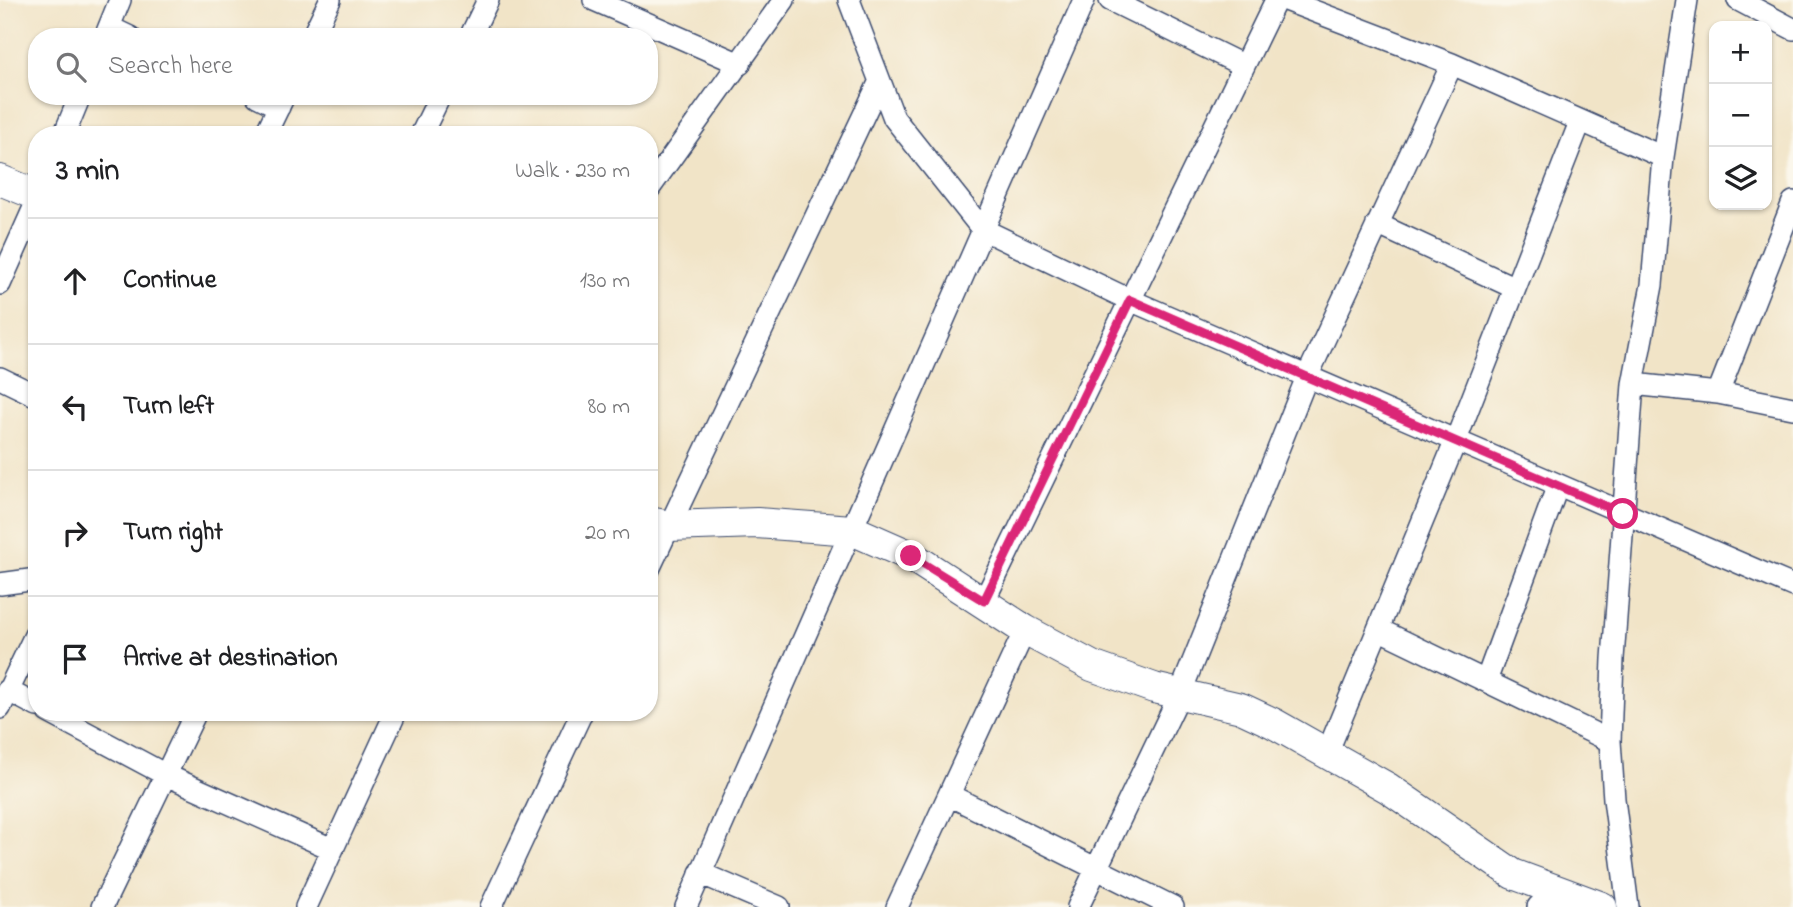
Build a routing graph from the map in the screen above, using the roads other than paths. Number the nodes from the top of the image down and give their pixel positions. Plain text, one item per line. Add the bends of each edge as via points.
1 (121, 0) edge
2 (330, 0) edge
3 (488, 0) edge
4 (594, 0) edge
5 (784, 0) edge
6 (849, 0) edge
7 (1084, 0) edge
8 (1110, 0) edge
9 (1276, 0) edge
10 (1285, 0) edge
11 (1687, 0) edge
12 (1738, 0) edge
13 (109, 28) edge
14 (316, 28) edge
15 (474, 28) edge
16 (658, 28) edge
17 (658, 28) edge
18 (1793, 29) edge
19 (740, 64) junction
20 (1452, 64) junction
21 (1244, 66) junction
22 (878, 83) junction
23 (76, 105) edge
24 (279, 105) edge
25 (436, 105) edge
26 (1580, 122) junction
27 (68, 126) edge
28 (269, 126) edge
29 (425, 126) edge
30 (1663, 157) junction
31 (658, 177) edge
32 (0, 180) edge
33 (28, 191) edge
34 (1793, 202) edge
35 (28, 221) edge
36 (1377, 224) junction
37 (982, 229) junction
38 (0, 284) edge
39 (1515, 288) junction
40 (1130, 300) junction
41 (1307, 377) junction
42 (0, 378) edge
43 (1633, 384) junction
44 (28, 392) edge
45 (1718, 393) junction
46 (1793, 408) edge
47 (1456, 440) junction
48 (1558, 485) junction
49 (1623, 514) junction
50 (659, 524) edge
51 (852, 530) junction
52 (28, 580) edge
53 (0, 584) edge
54 (1793, 586) edge
55 (984, 601) junction
56 (1378, 629) junction
57 (1025, 630) junction
58 (28, 650) edge
59 (1486, 681) junction
60 (1180, 694) junction
61 (4, 699) edge
62 (28, 704) edge
63 (65, 721) edge
64 (192, 721) edge
65 (392, 721) edge
66 (578, 721) edge
67 (1610, 741) junction
68 (1327, 753) junction
69 (166, 775) junction
70 (949, 795) junction
71 (332, 849) junction
72 (1095, 869) junction
73 (700, 873) junction
74 (1547, 899) edge
75 (102, 907) edge
76 (306, 907) edge
77 (491, 907) edge
78 (686, 907) edge
79 (779, 907) edge
80 (897, 907) edge
81 (1078, 907) edge
82 (1173, 907) edge
83 (1602, 907) edge
84 (1628, 907) edge

1 - 13 street
2 - 14 street
3 - 15 street
4 - 17 street
5 - 19 street
6 - 22 street
7 - 37 street
8 - 21 street
9 - 21 street
10 - 20 street
11 - 30 street
12 - 18 street
16 - 19 street
19 - 31 street
20 - 26 street
20 - 36 street
21 - 40 street
22 - 37 street via 894,118
22 - 50 street
23 - 27 street
24 - 28 street
25 - 29 street
26 - 30 street
26 - 39 street
30 - 43 street via 1652,285
32 - 33 street
34 - 45 street
35 - 38 street
36 - 39 street
36 - 41 street
37 - 40 street
37 - 51 street
39 - 47 street
40 - 41 street
40 - 55 street
41 - 47 street
41 - 60 street
42 - 44 street
43 - 45 street
43 - 49 street
45 - 46 street
47 - 48 street
47 - 56 street
48 - 49 street
48 - 59 street
49 - 54 street
49 - 67 street
50 - 51 street via 757,523
51 - 55 street via 911,556
51 - 73 street
52 - 53 street
55 - 57 street
56 - 59 street
56 - 68 street
57 - 60 street via 1092,666
57 - 70 street
58 - 61 street
59 - 67 street
60 - 68 street via 1241,708
60 - 72 street
61 - 62 street
63 - 69 street
64 - 69 street
65 - 71 street
66 - 77 street
67 - 84 street
68 - 74 street via 1388,788
69 - 71 street
69 - 75 street
70 - 72 street
70 - 80 street
71 - 76 street
72 - 81 street
72 - 82 street
73 - 78 street
73 - 79 street
74 - 83 street

